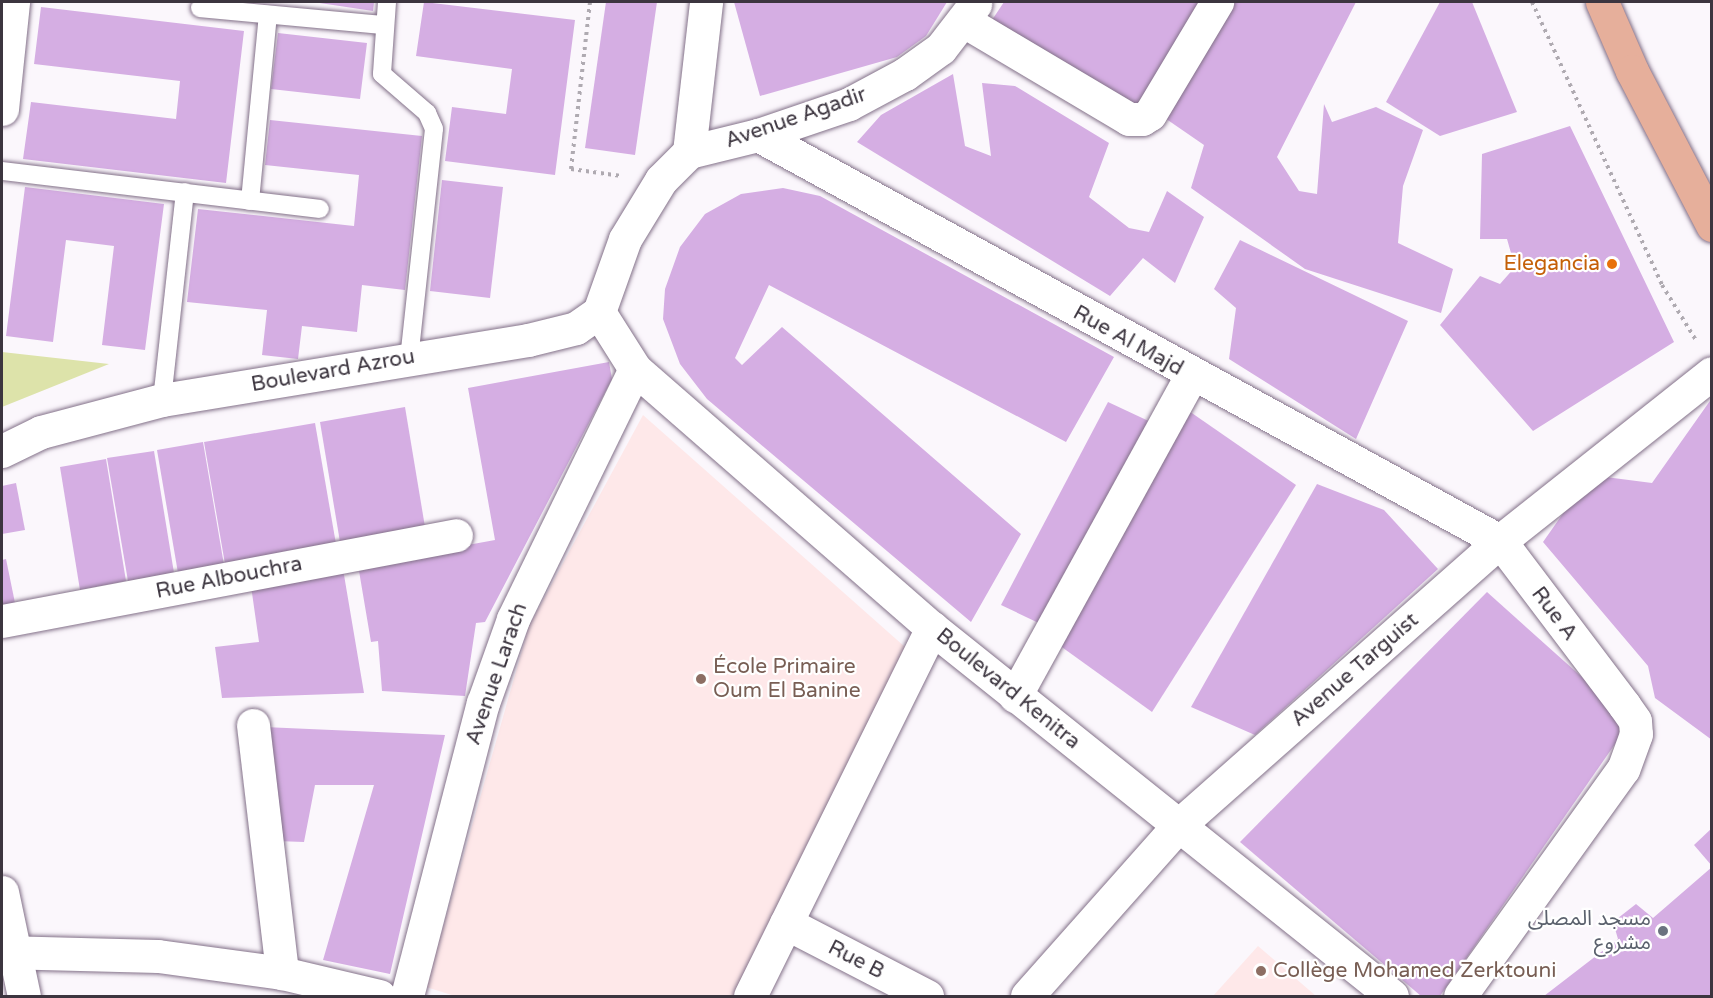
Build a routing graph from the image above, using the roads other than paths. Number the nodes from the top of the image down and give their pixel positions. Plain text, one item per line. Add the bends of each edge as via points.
1 (13, 2) edge
2 (387, 2) edge
3 (706, 2) edge
4 (1217, 2) edge
5 (1602, 2) edge
6 (200, 8) dead end
7 (260, 10) edge
8 (970, 11) edge
9 (384, 25) junction
10 (2, 109) edge
11 (758, 135) junction
12 (688, 152) junction
13 (2, 171) edge
14 (185, 192) junction
15 (250, 201) junction
16 (320, 209) dead end
17 (1712, 225) edge
18 (599, 312) junction
19 (409, 358) junction
20 (1705, 359) edge
21 (635, 369) junction
22 (1191, 376) junction
23 (162, 400) junction
24 (2, 451) edge
25 (456, 535) dead end
26 (1500, 541) junction
27 (2, 621) edge
28 (932, 628) junction
29 (1015, 696) junction
30 (253, 725) dead end
31 (1179, 825) junction
32 (2, 891) edge
33 (786, 923) junction
34 (9, 952) edge
35 (282, 974) junction
36 (24, 996) edge
37 (379, 996) edge
38 (406, 996) edge
39 (750, 996) edge
40 (927, 996) edge
41 (1027, 996) edge
42 (1392, 996) edge
43 (1460, 996) edge

1 - 10 street
2 - 9 lane
3 - 12 street
4 - 8 street via 1150,114 1142,119 1129,119
5 - 17 main road via 1632,71
6 - 7 lane
7 - 9 lane
7 - 15 lane
8 - 11 street, Avenue Agadir via 941,48 905,74 849,104
9 - 19 lane via 382,74 427,113 434,129
11 - 12 street, Avenue Agadir
11 - 22 street, Rue Al Majd
12 - 18 street via 660,180 625,239
13 - 14 lane
14 - 15 lane
14 - 23 lane
15 - 16 lane
18 - 19 street, Boulevard Azrou via 576,328 528,340
18 - 21 street
19 - 23 street, Boulevard Azrou
20 - 26 street, Avenue Targuist
21 - 28 street, Boulevard Kenitra
21 - 38 street, Avenue Larach via 513,619 483,703
22 - 26 street, Rue Al Majd
22 - 29 street
23 - 24 street, Boulevard Azrou via 41,432
25 - 27 street, Rue Albouchra
26 - 31 street, Avenue Targuist
26 - 43 street, Rue A via 1635,721 1636,734 1623,768
28 - 29 street, Boulevard Kenitra
28 - 33 street
29 - 31 street, Boulevard Kenitra
30 - 35 street
31 - 41 street, Avenue Targuist
31 - 42 street, Boulevard Kenitra
32 - 34 street
33 - 39 street
33 - 40 street, Rue B
34 - 35 street via 158,956
34 - 36 street
35 - 37 street

